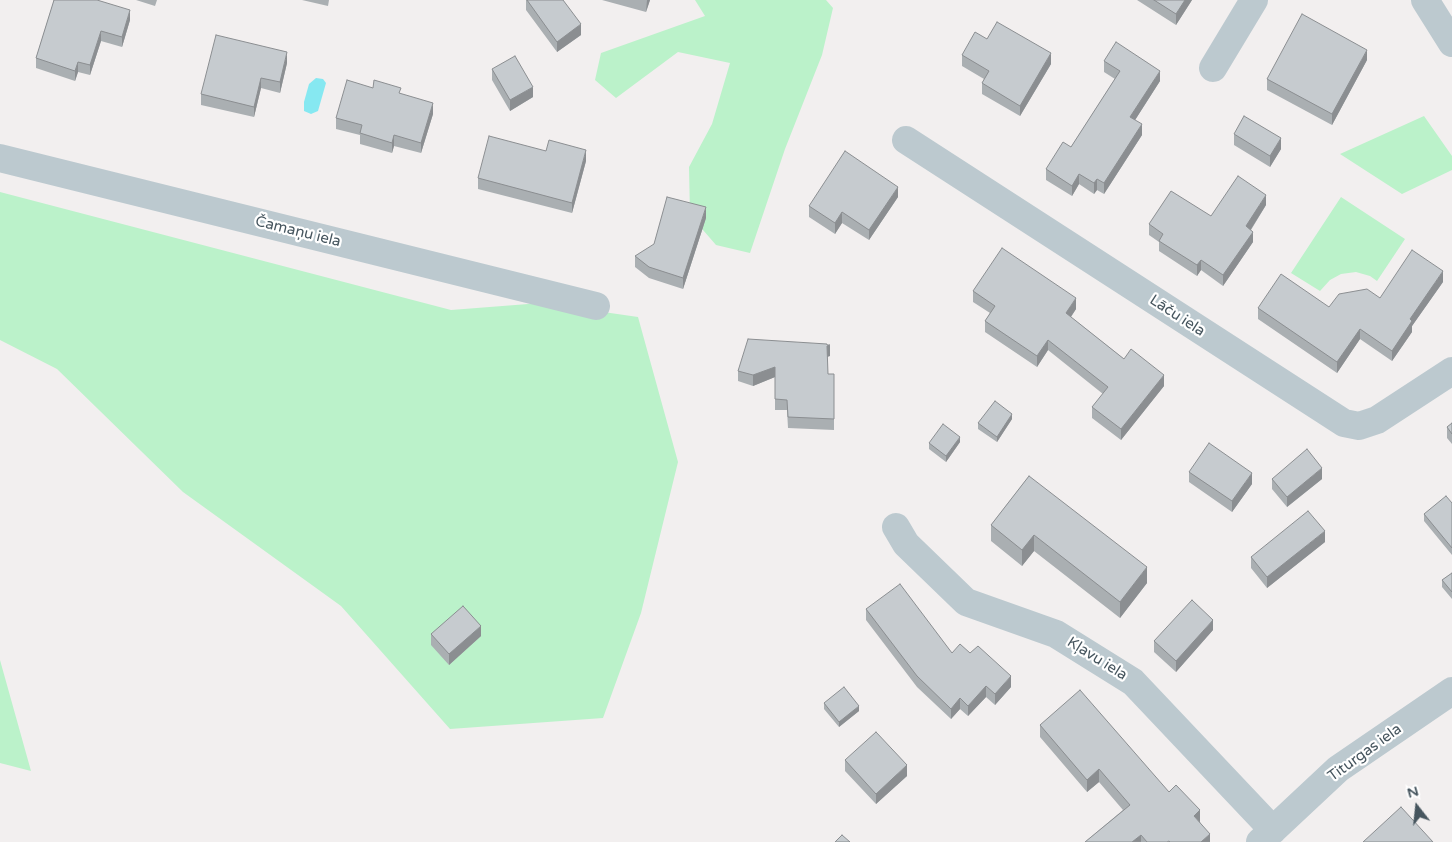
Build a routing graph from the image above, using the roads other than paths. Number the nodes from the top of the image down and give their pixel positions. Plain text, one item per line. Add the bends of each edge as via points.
1 (1254, 0) edge
2 (1425, 0) edge
3 (1452, 43) edge
4 (1213, 68) dead end
5 (906, 140) dead end
6 (0, 158) edge
7 (596, 306) dead end
8 (1452, 371) edge
9 (896, 527) dead end
10 (1452, 691) edge
11 (1267, 836) edge

1 - 4 street
2 - 3 street
5 - 8 street, Lāču iela via 1344,423 1359,426 1377,420
6 - 7 street, Čamaņu iela
9 - 11 street, Kļavu iela via 906,544 966,602 1056,634 1133,682
10 - 11 street, Titurgas iela via 1338,769

